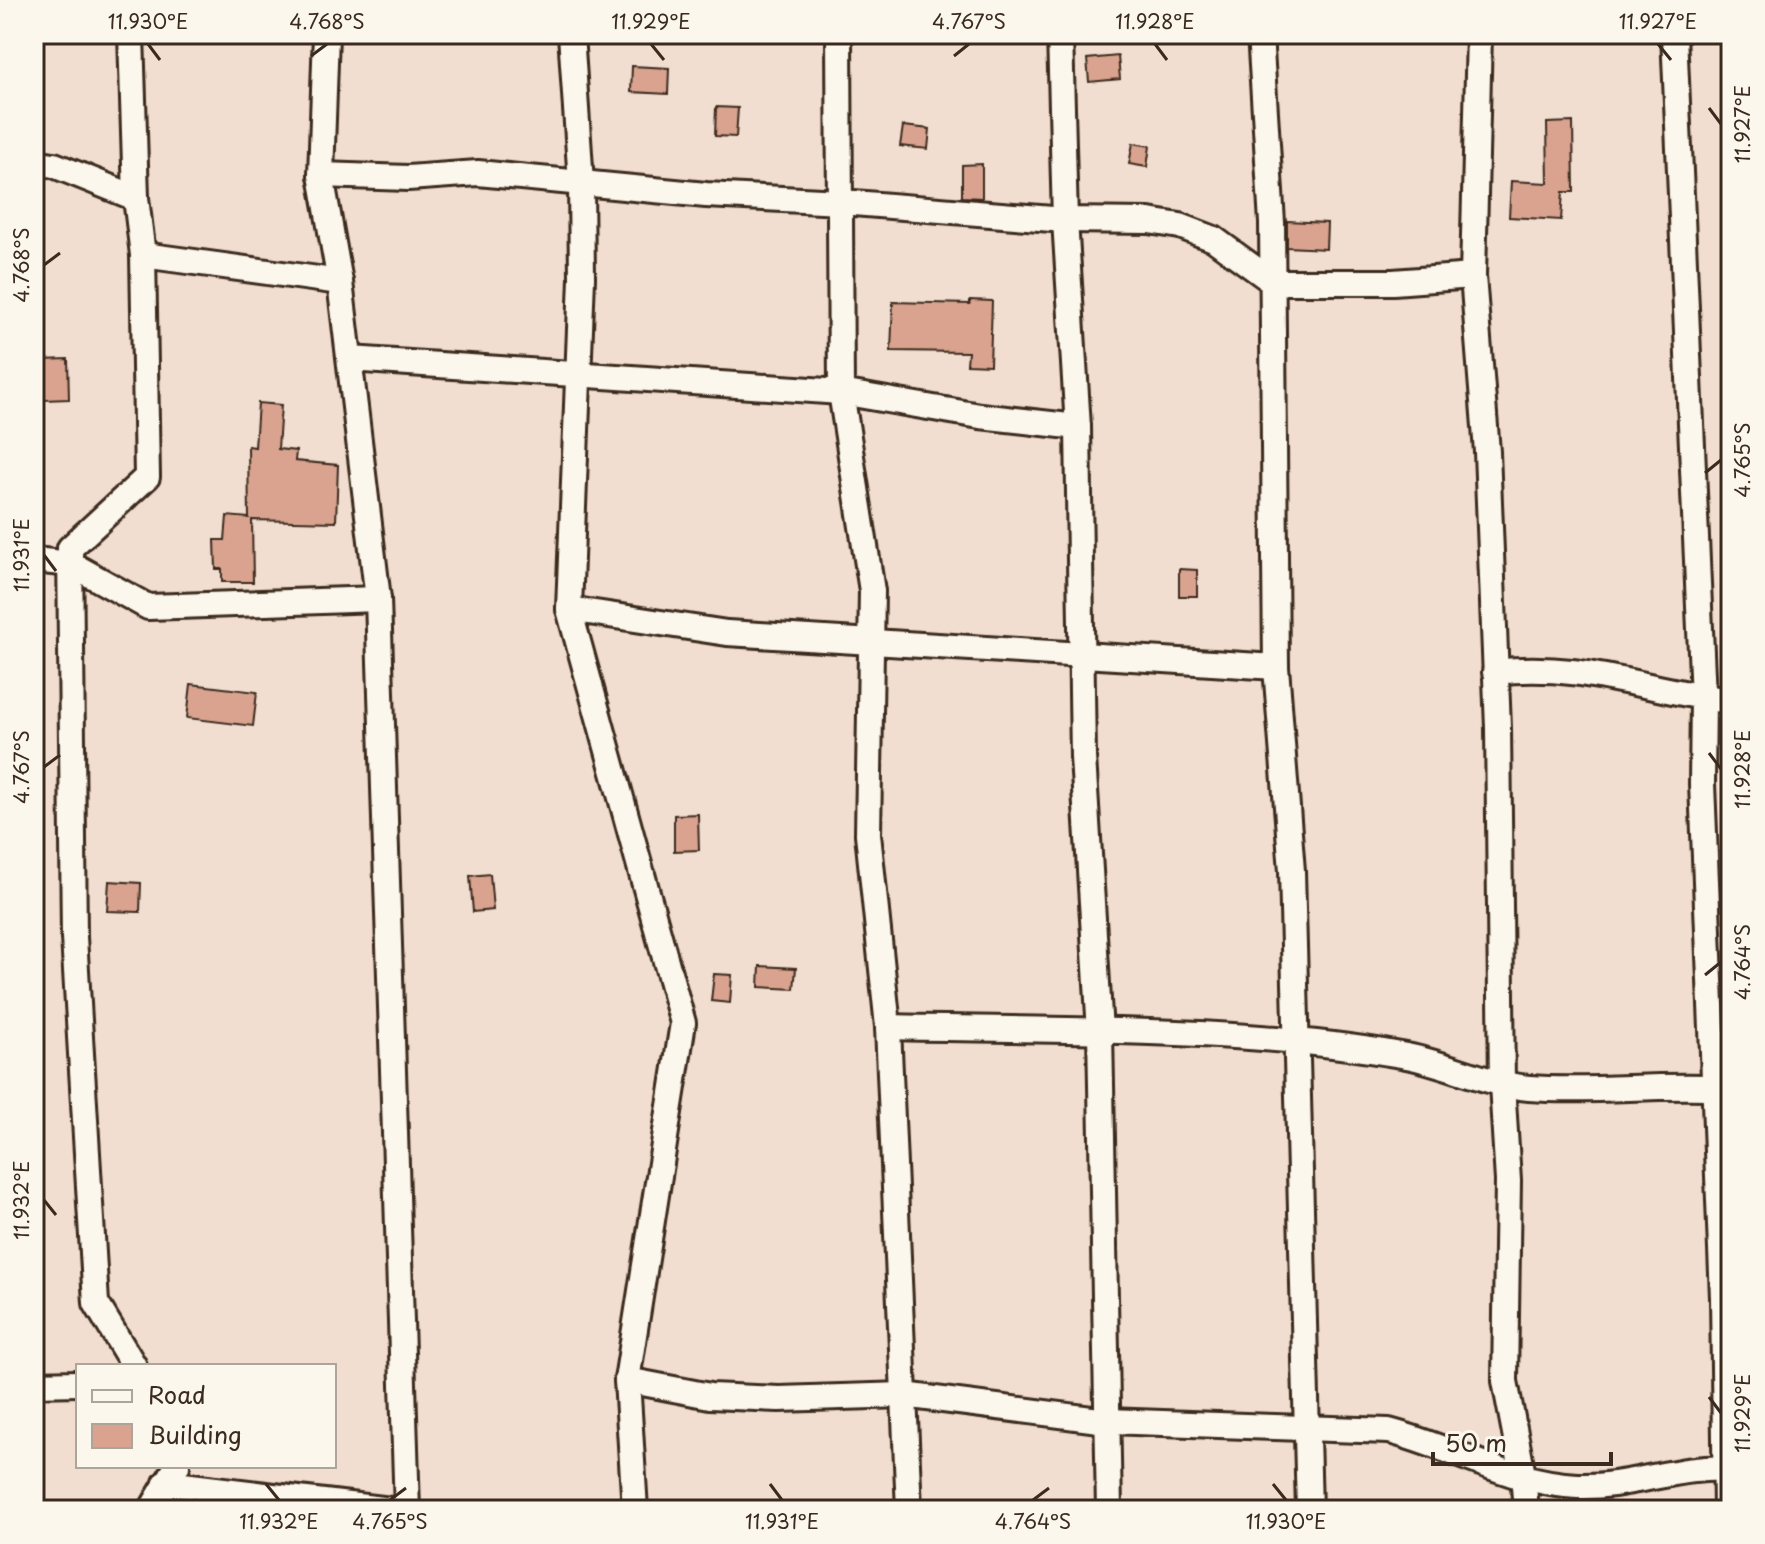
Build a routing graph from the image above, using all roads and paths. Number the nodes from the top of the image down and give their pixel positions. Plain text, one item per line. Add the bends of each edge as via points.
1 (131, 34) edge
2 (326, 34) edge
3 (571, 34) edge
4 (839, 34) edge
5 (1060, 34) edge
6 (1260, 34) edge
7 (1479, 34) edge
8 (1674, 34) edge
9 (34, 162) edge
10 (321, 175) junction
11 (581, 183) junction
12 (136, 198) junction
13 (841, 202) junction
14 (1065, 220) junction
15 (143, 255) junction
16 (1473, 276) junction
17 (340, 282) junction
18 (1273, 282) junction
19 (350, 359) junction
20 (580, 375) junction
21 (841, 392) junction
22 (1078, 427) junction
23 (34, 560) edge
24 (71, 564) junction
25 (378, 599) junction
26 (569, 609) junction
27 (871, 640) junction
28 (1082, 654) junction
29 (1276, 667) junction
30 (1495, 672) junction
31 (1703, 698) junction
32 (1731, 701) edge
33 (888, 1027) junction
34 (1100, 1032) junction
35 (1296, 1044) junction
36 (1502, 1084) junction
37 (1723, 1088) edge
38 (133, 1364) edge
39 (627, 1380) junction
40 (76, 1383) edge
41 (34, 1384) edge
42 (904, 1395) junction
43 (1107, 1421) junction
44 (1307, 1430) junction
45 (1727, 1469) edge
46 (172, 1475) edge
47 (1523, 1475) junction
48 (151, 1510) edge
49 (391, 1510) edge
50 (407, 1510) edge
51 (635, 1510) edge
52 (909, 1510) edge
53 (1109, 1510) edge
54 (1309, 1510) edge
55 (1526, 1510) edge
56 (1726, 1510) edge

1 - 12 street
2 - 10 street
3 - 11 street
4 - 13 street
5 - 14 street
6 - 18 street
7 - 16 street
8 - 31 street
9 - 12 street
10 - 11 street via 408,178 478,173
10 - 17 street
11 - 13 street
11 - 20 street
12 - 15 street
13 - 14 street
13 - 21 street
14 - 18 street via 1180,226 1214,239
14 - 22 street
15 - 17 street
15 - 24 street via 147,477 70,548
16 - 18 street
16 - 30 street via 1487,452
17 - 19 street
18 - 29 street
19 - 20 street
19 - 25 street
20 - 21 street
20 - 26 street
21 - 22 street
21 - 27 street via 872,591
22 - 28 street
23 - 24 street
24 - 25 street via 148,607
24 - 38 street via 74,937 96,1303
25 - 50 street
26 - 27 street via 727,633
26 - 39 street via 683,1023
27 - 28 street
27 - 33 street via 868,834
28 - 29 street
28 - 34 street
29 - 35 street via 1292,871
30 - 31 street via 1567,669
30 - 36 street
31 - 32 street
31 - 37 street via 1702,784
33 - 34 street
33 - 42 street
34 - 35 street
34 - 43 street
35 - 36 street via 1401,1055
35 - 44 street
36 - 37 street
36 - 47 street via 1508,1181 1505,1381
37 - 45 street
39 - 42 street via 710,1396
39 - 51 street
40 - 41 street
42 - 43 street
42 - 52 street
43 - 44 street
43 - 53 street
44 - 47 street via 1389,1431
44 - 54 street
45 - 47 street via 1581,1486
45 - 56 street
46 - 48 street
46 - 49 street
47 - 55 street

